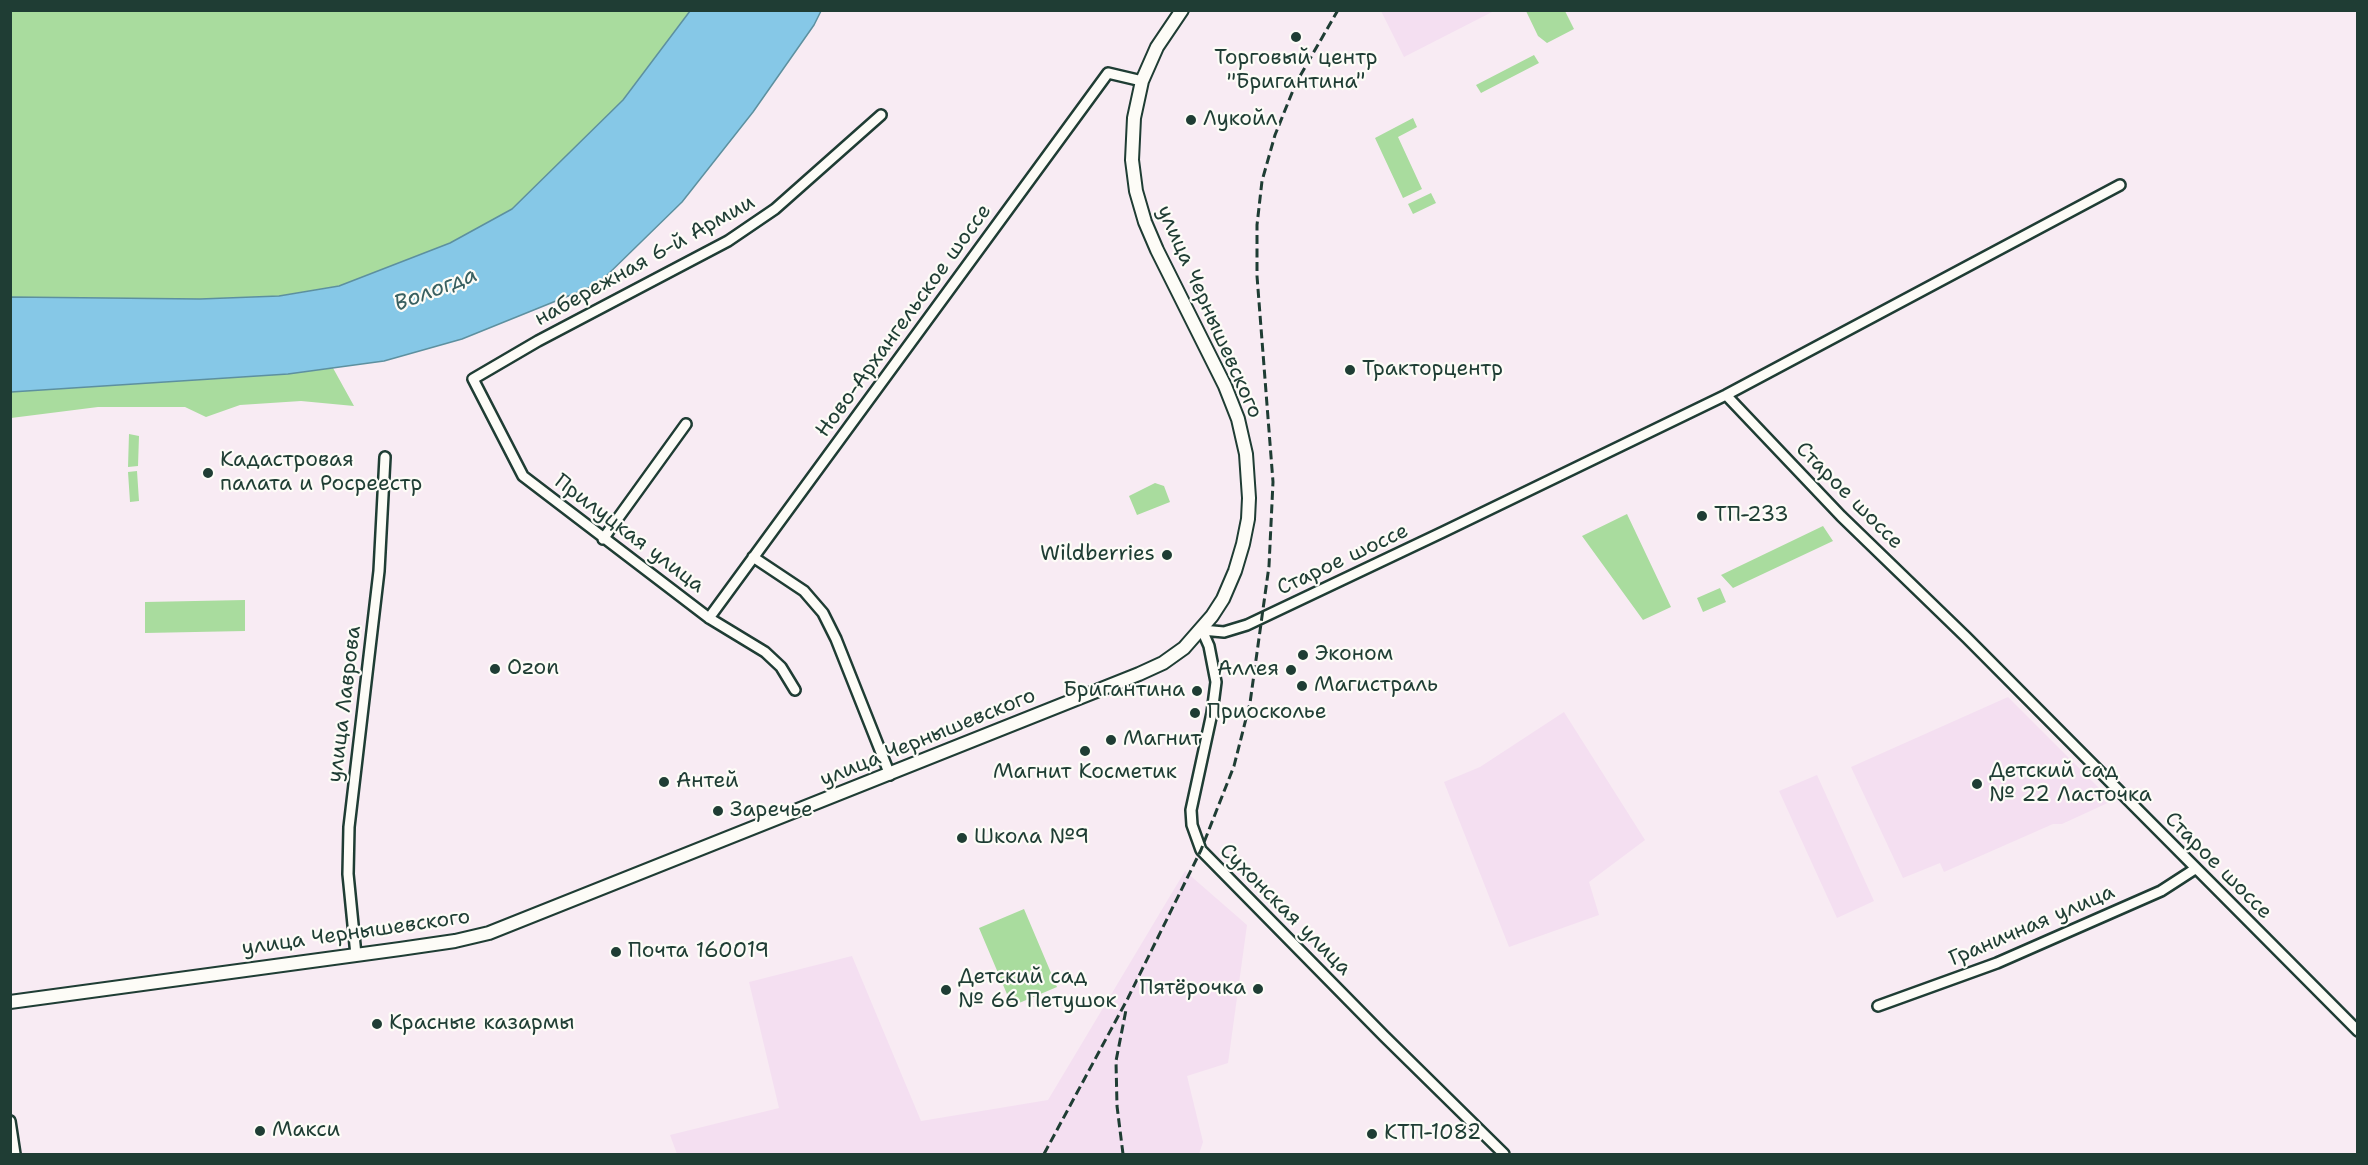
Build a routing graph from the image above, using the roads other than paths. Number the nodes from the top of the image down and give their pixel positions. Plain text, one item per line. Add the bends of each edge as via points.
1 (1182, 10) edge
2 (1142, 81) junction
3 (881, 115) dead end
4 (2120, 185) dead end
5 (473, 379) joint
6 (1726, 394) junction
7 (686, 424) dead end
8 (385, 457) dead end
9 (603, 539) junction
10 (753, 557) junction
11 (709, 618) junction
12 (1202, 630) junction
13 (795, 690) dead end
14 (890, 775) junction
15 (2195, 869) junction
16 (356, 955) junction
17 (10, 1002) edge
18 (1878, 1006) dead end
19 (2358, 1031) edge
20 (10, 1121) edge
21 (15, 1155) edge
22 (1504, 1155) edge

1 - 2 main road, улица Чернышевского via 1157,47
2 - 10 street, Ново-Архангельское шоссе via 1108,73
2 - 12 main road, улица Чернышевского via 1134,118 1132,160 1136,191 1157,250 1225,386 1238,419 1247,463 1248,519 1243,544 1223,599
3 - 5 street, набережная 6-й Армии via 775,209 728,241
4 - 6 street
5 - 9 street, Прилуцкая улица via 523,476
6 - 12 street, Старое шоссе via 1247,625 1224,632
6 - 15 street, Старое шоссе via 1841,516
7 - 9 street
8 - 16 street, улица Лаврова via 379,571 349,827 348,874
9 - 11 street, Прилуцкая улица
10 - 11 street, Ново-Архангельское шоссе
10 - 14 street via 804,591 823,614
11 - 13 street, Прилуцкая улица via 765,652
12 - 14 main road, улица Чернышевского via 1184,648 1153,668
12 - 22 street, Сухонская улица via 1216,682 1191,810 1201,850
14 - 16 main road, улица Чернышевского via 489,933
15 - 18 street, Граничная улица via 2161,891 1997,963
15 - 19 street, Старое шоссе
16 - 17 main road, улица Чернышевского
20 - 21 street

